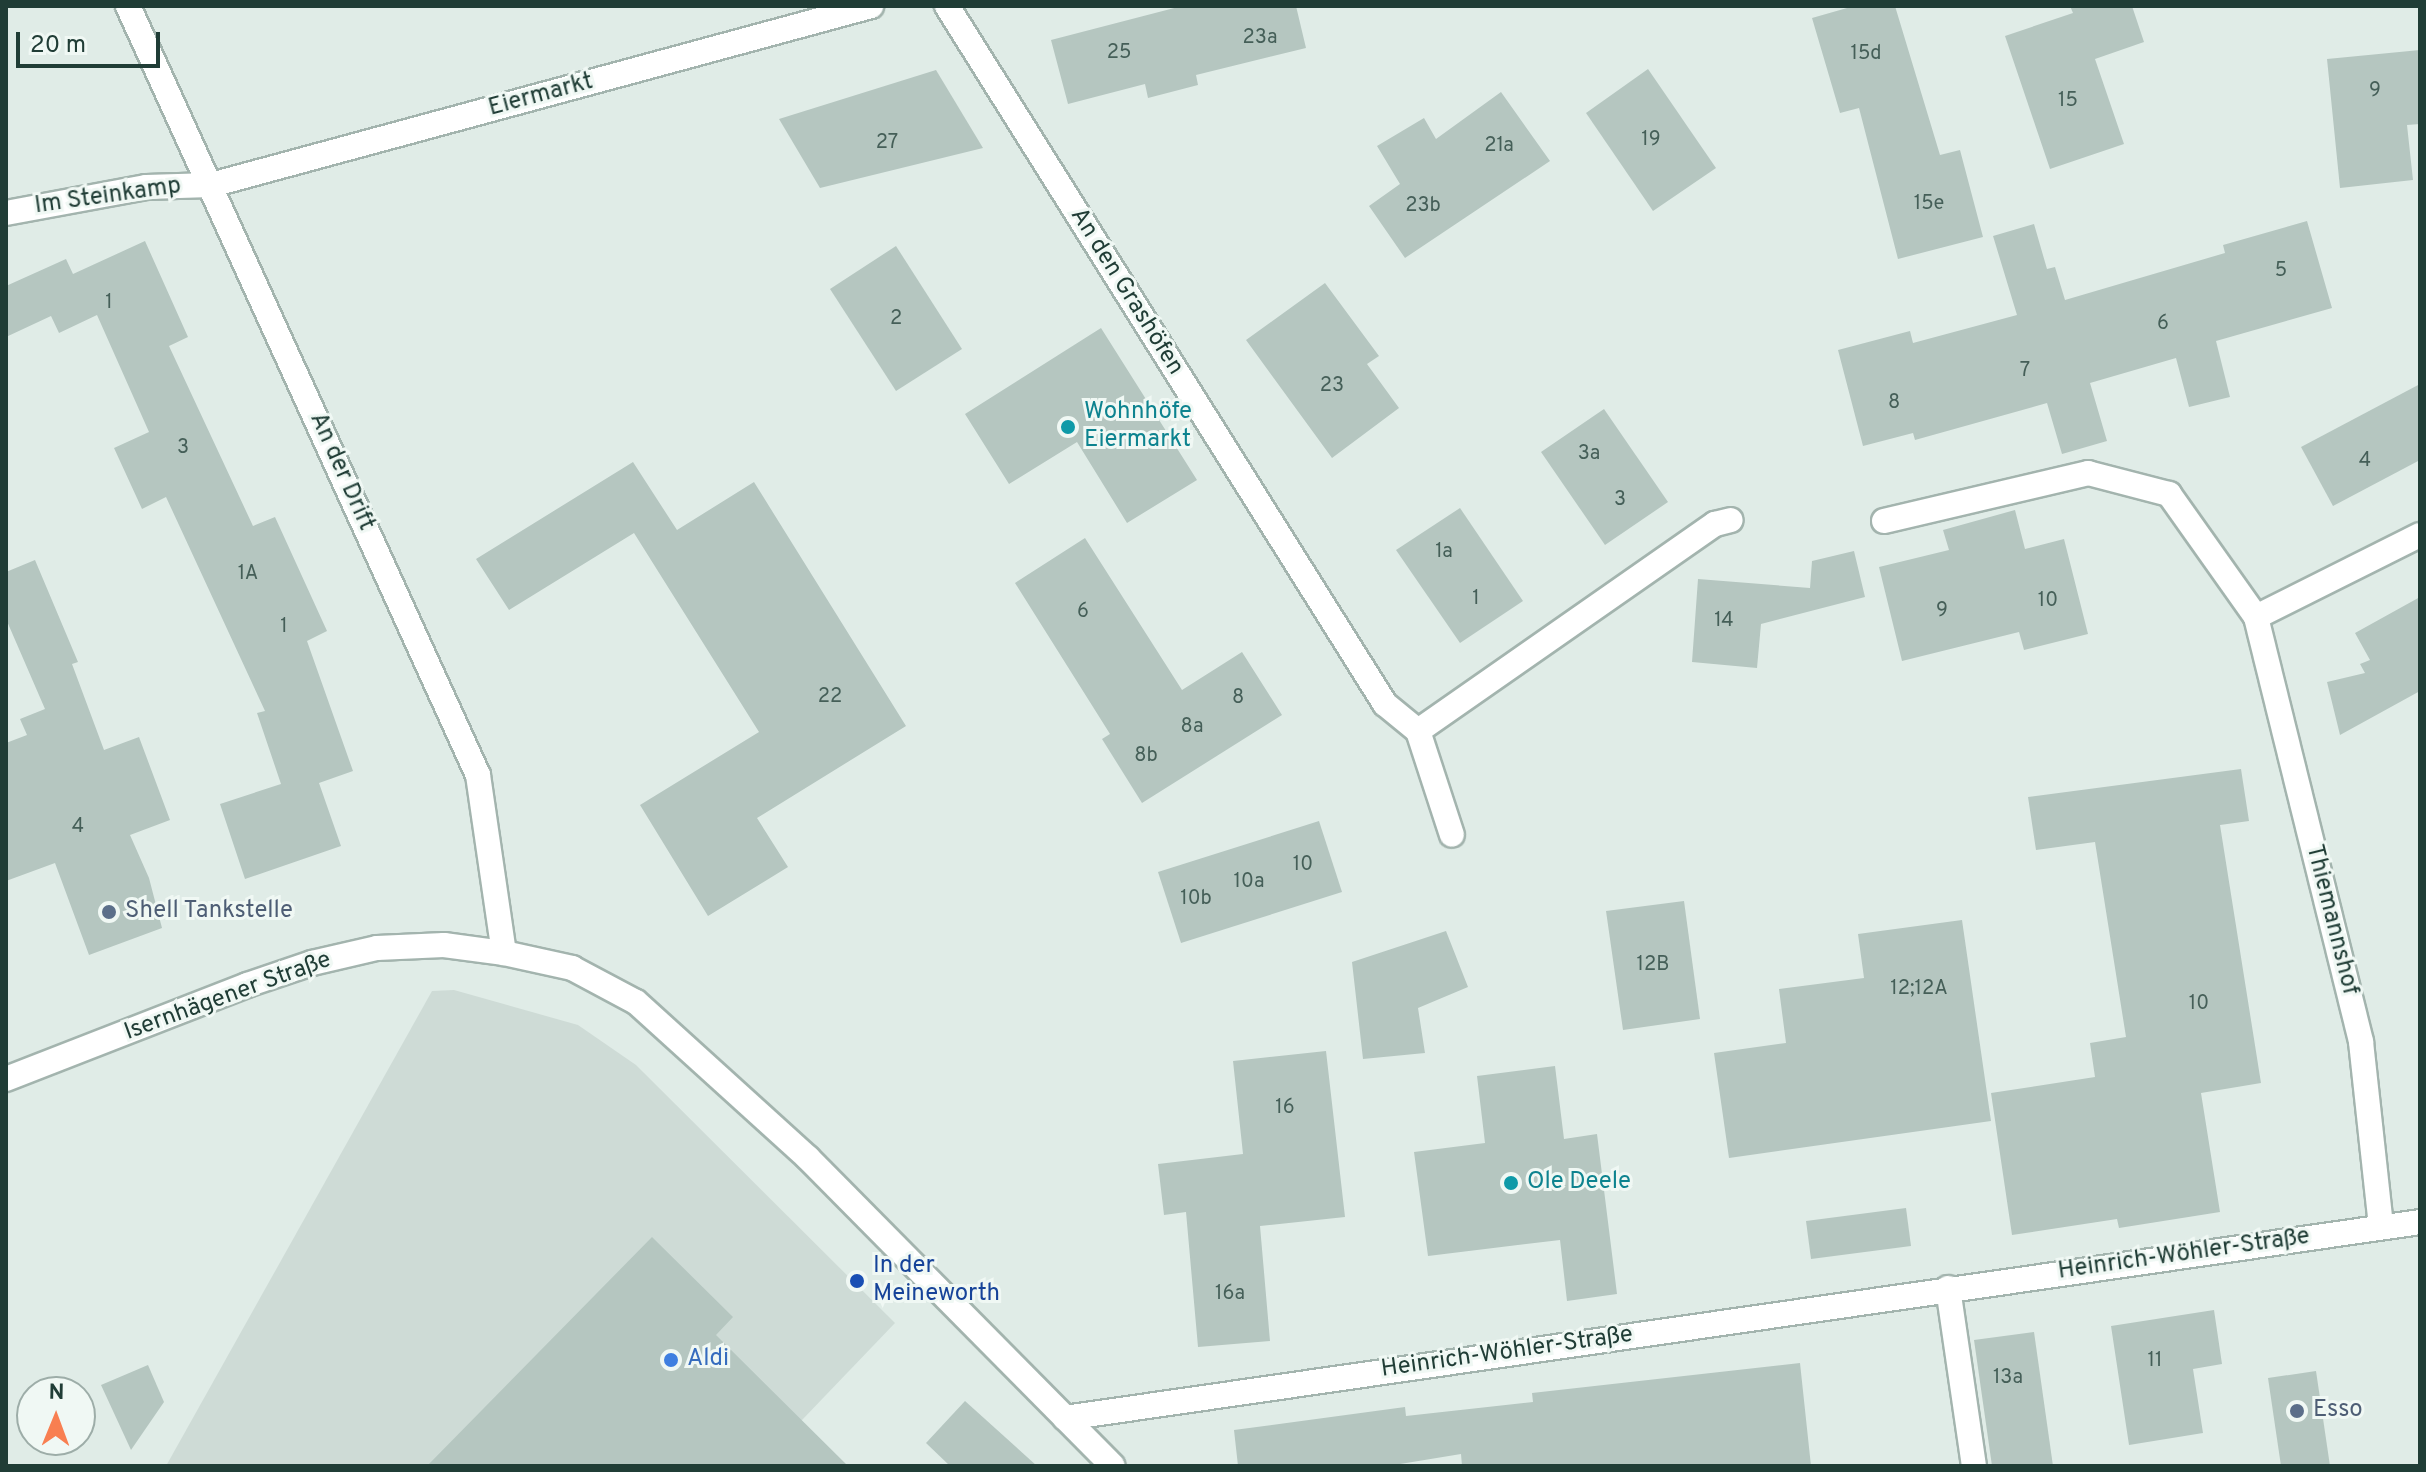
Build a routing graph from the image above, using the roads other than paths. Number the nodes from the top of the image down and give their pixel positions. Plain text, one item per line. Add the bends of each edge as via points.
1 (128, 6) edge
2 (871, 6) edge
3 (947, 6) edge
4 (818, 13) edge
5 (211, 185) junction
6 (6, 213) edge
7 (1731, 520) dead end
8 (1884, 521) dead end
9 (2420, 535) edge
10 (2256, 617) junction
11 (1418, 731) junction
12 (1452, 835) dead end
13 (504, 953) junction
14 (6, 1079) edge
15 (2420, 1222) edge
16 (2381, 1227) junction
17 (1948, 1288) junction
18 (1065, 1418) junction
19 (1113, 1466) edge
20 (1974, 1466) edge

1 - 5 street, An der Drift
2 - 4 street, Eiermarkt
3 - 11 street, An den Grashöfen via 1385,704
4 - 5 street, Eiermarkt
5 - 6 street, Im Steinkamp via 146,187
5 - 13 street, An der Drift via 478,775
7 - 11 street via 1715,524
8 - 10 street, Thiemannshof via 2088,473 2169,494
9 - 10 street
10 - 16 street, Thiemannshof via 2361,1042
11 - 12 street
13 - 14 street, Isernhägener Straße via 444,945 377,948 312,963
13 - 18 street via 572,968 636,1002 808,1158
15 - 16 street, Heinrich-Wöhler-Straße
16 - 17 street, Heinrich-Wöhler-Straße
17 - 18 street, Heinrich-Wöhler-Straße
17 - 20 street
18 - 19 street

